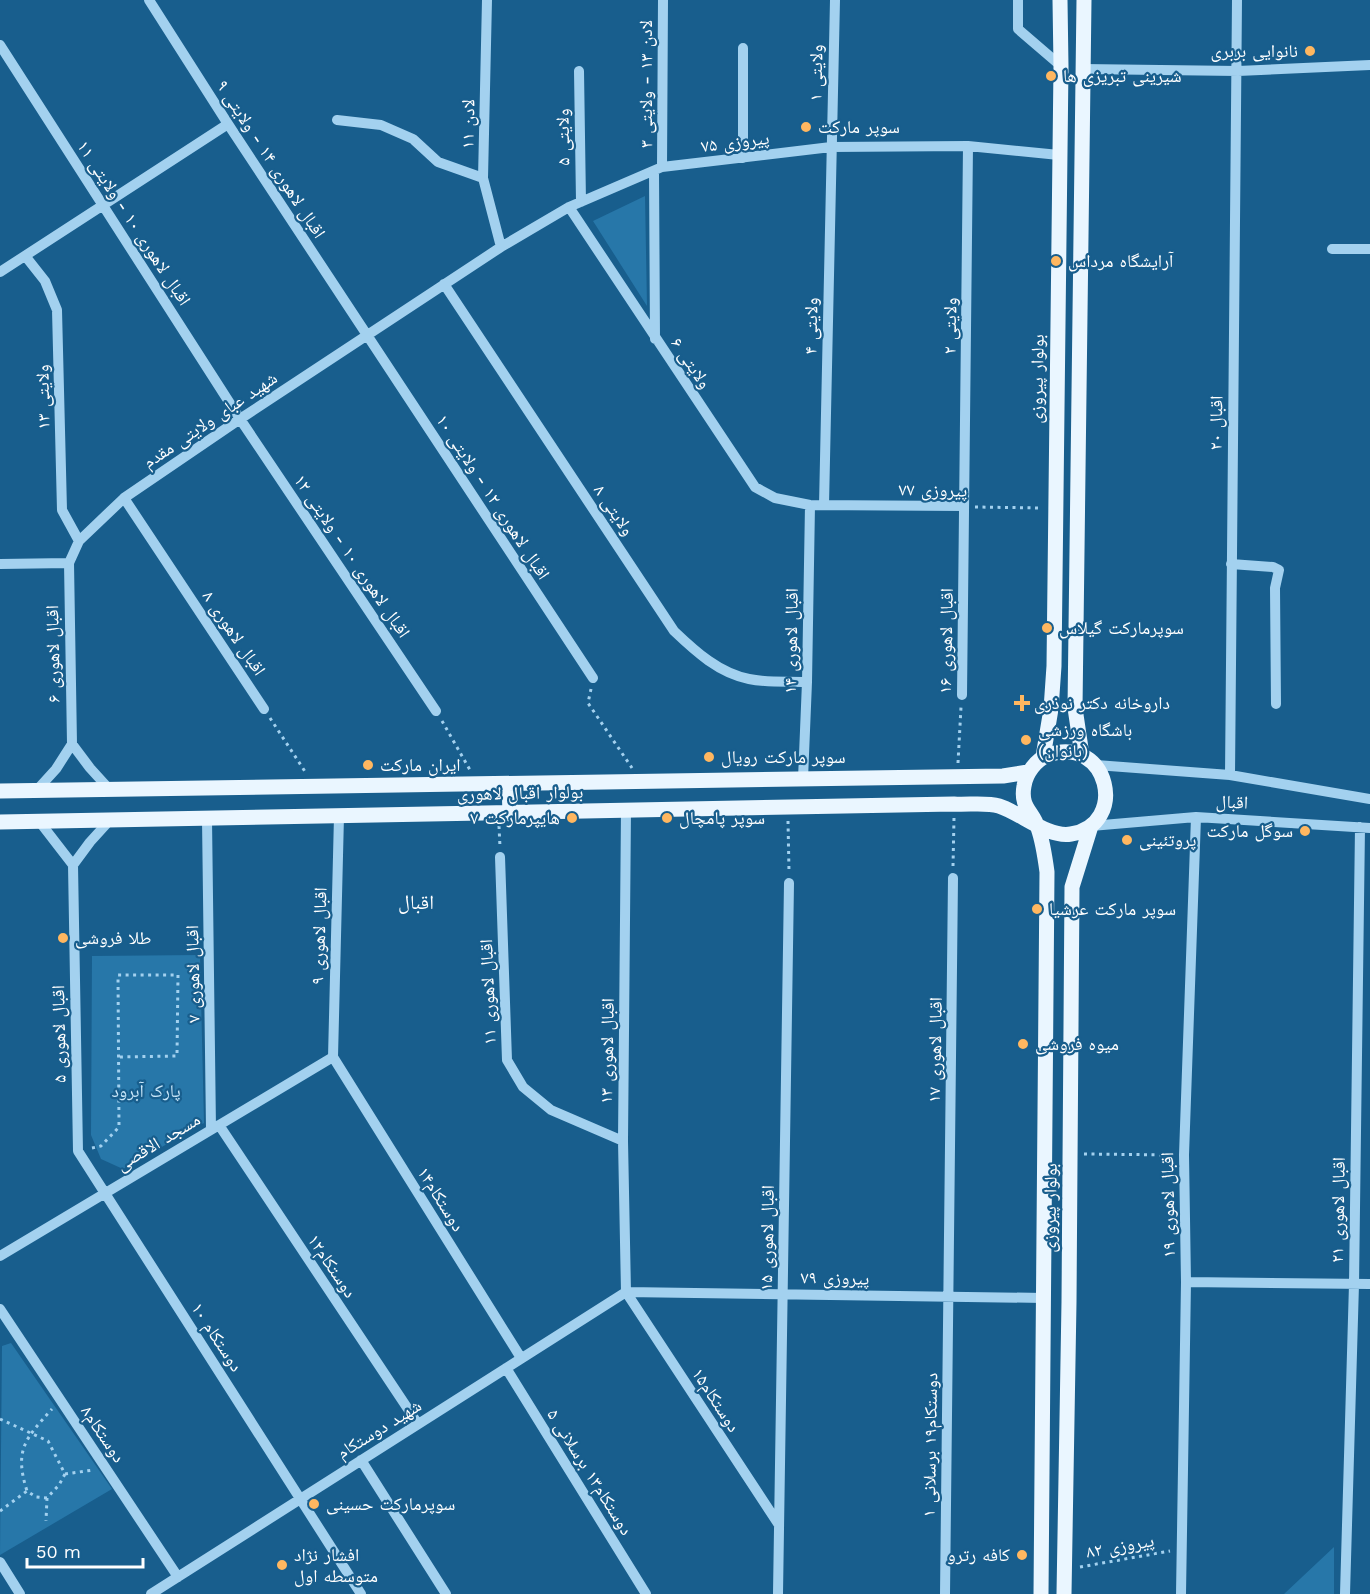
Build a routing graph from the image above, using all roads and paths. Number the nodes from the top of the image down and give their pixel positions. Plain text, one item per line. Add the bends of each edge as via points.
1 (149, 0) edge
2 (487, 0) edge
3 (663, 0) edge
4 (835, 0) edge
5 (1018, 0) edge
6 (1060, 0) edge
7 (1084, 0) edge
8 (1237, 0) edge
9 (0, 45) edge
10 (743, 48) dead end
11 (1370, 65) edge
12 (1061, 66) junction
13 (1083, 69) junction
14 (579, 71) dead end
15 (1238, 71) junction
16 (337, 120) dead end
17 (228, 124) junction
18 (968, 146) junction
19 (831, 147) junction
20 (1059, 155) junction
21 (743, 158) junction
22 (658, 169) junction
23 (483, 178) junction
24 (581, 202) junction
25 (103, 206) junction
26 (569, 207) junction
27 (501, 247) junction
28 (1332, 249) dead end
29 (1370, 249) edge
30 (26, 257) junction
31 (0, 272) edge
32 (444, 284) junction
33 (366, 334) junction
34 (656, 339) junction
35 (240, 418) junction
36 (124, 498) junction
37 (810, 505) junction
38 (824, 505) junction
39 (964, 506) junction
40 (1055, 509) junction
41 (79, 541) junction
42 (69, 563) junction
43 (0, 564) edge
44 (1231, 564) junction
45 (593, 678) joint
46 (807, 682) junction
47 (962, 695) joint
48 (1276, 704) dead end
49 (264, 709) joint
50 (436, 711) joint
51 (72, 744) junction
52 (1082, 755) junction
53 (1043, 757) junction
54 (1096, 765) junction
55 (1028, 772) junction
56 (1230, 775) junction
57 (957, 777) junction
58 (802, 778) junction
59 (641, 782) junction
60 (509, 784) junction
61 (478, 785) junction
62 (315, 787) junction
63 (110, 790) junction
64 (0, 791) edge
65 (36, 791) junction
66 (1370, 799) edge
67 (954, 804) junction
68 (788, 807) junction
69 (626, 810) junction
70 (505, 814) junction
71 (339, 816) junction
72 (1196, 817) junction
73 (207, 819) junction
74 (110, 820) junction
75 (39, 821) junction
76 (0, 822) edge
77 (1037, 824) junction
78 (1091, 825) junction
79 (1365, 827) edge
80 (500, 857) joint
81 (73, 865) junction
82 (953, 878) joint
83 (789, 883) joint
84 (119, 1057) junction
85 (333, 1057) junction
86 (215, 1127) junction
87 (623, 1141) junction
88 (78, 1150) junction
89 (1070, 1154) junction
90 (1184, 1155) junction
91 (105, 1193) junction
92 (0, 1256) edge
93 (1186, 1282) junction
94 (1354, 1284) junction
95 (1370, 1284) edge
96 (626, 1292) junction
97 (783, 1294) junction
98 (949, 1296) junction
99 (1044, 1298) junction
100 (0, 1309) edge
101 (522, 1358) junction
102 (506, 1368) junction
103 (60, 1400) junction
104 (0, 1419) edge
105 (418, 1424) junction
106 (31, 1433) junction
107 (361, 1460) junction
108 (105, 1468) junction
109 (65, 1474) junction
110 (27, 1491) junction
111 (47, 1498) junction
112 (301, 1498) junction
113 (0, 1511) edge
114 (46, 1521) dead end
115 (779, 1526) junction
116 (1181, 1549) junction
117 (0, 1562) edge
118 (1064, 1570) junction
119 (178, 1577) junction
120 (20, 1594) edge
121 (151, 1594) edge
122 (361, 1594) edge
123 (446, 1594) edge
124 (646, 1594) edge
125 (778, 1594) edge
126 (945, 1594) edge
127 (1041, 1594) edge
128 (1064, 1594) edge
129 (1181, 1594) edge
130 (1345, 1594) edge

1 - 17 street, اقبال لاهوری ۱۴ - ولایتی ۹
2 - 23 street, لادن ۱۱
3 - 22 street, لادن ۱۳ - ولایتی ۳
4 - 19 street, ولایتی ۱
5 - 12 street via 1018,29
6 - 12 main road, بولوار پیروزی
7 - 13 main road
8 - 15 street, اقبال ۲۰
9 - 25 street, اقبال لاهوری ۱۰ - ولایتی ۱۱
10 - 21 street
11 - 15 street
12 - 20 main road, بولوار پیروزی
13 - 15 street
13 - 52 main road via 1075,708
14 - 24 street, ولایتی ۵
15 - 44 street, اقبال ۲۰
16 - 23 street via 381,125 413,139 438,162
17 - 25 street
17 - 33 street, اقبال لاهوری ۱۴ - ولایتی ۹
18 - 19 street, پیروزی ۷۵
18 - 20 street, پیروزی ۷۵
18 - 39 street, ولایتی ۲
19 - 21 street, پیروزی ۷۵
19 - 38 street, ولایتی ۴
20 - 40 main road, بولوار پیروزی
21 - 22 street, پیروزی ۷۵
22 - 24 street, پیروزی ۷۵
22 - 34 street, لادن ۱۳ - ولایتی ۳
23 - 27 street, لادن ۱۱
24 - 26 street, پیروزی ۷۵
25 - 30 street
25 - 35 street, اقبال لاهوری ۱۰ - ولایتی ۱۱
26 - 27 street, پیروزی ۷۵
26 - 34 street, ولایتی ۶
27 - 32 street, پیروزی ۷۵
28 - 29 street
30 - 31 street
30 - 41 street, ولایتی ۱۳ via 45,281 57,310 62,510
32 - 33 street, شهید عبای ولایتی مقدم
32 - 46 street, ولایتی ۸ via 674,631 723,670 750,679
33 - 35 street, شهید عبای ولایتی مقدم
33 - 45 street, اقبال لاهوری ۱۲ - ولایتی ۱۰
34 - 37 street, ولایتی ۶ via 755,488 775,498
35 - 36 street, شهید عبای ولایتی مقدم
35 - 50 street, اقبال لاهوری ۱۰ - ولایتی ۱۲
36 - 41 street, شهید عبای ولایتی مقدم
36 - 49 street, اقبال لاهوری ۸
37 - 38 street, پیروزی ۷۷
37 - 46 street, اقبال لاهوری ۱۴
38 - 39 street, پیروزی ۷۷
39 - 40 path, پیروزی ۷۷
39 - 47 street, اقبال لاهوری ۱۶
40 - 53 main road, بولوار پیروزی via 1052,709
41 - 42 street, شهید عبای ولایتی مقدم
42 - 43 street
42 - 51 street, اقبال لاهوری ۶
44 - 48 street via 1279,570 1275,588
44 - 56 street, اقبال ۲۰
45 - 59 path via 588,703
46 - 58 street, اقبال لاهوری ۱۴
47 - 57 path, اقبال لاهوری ۱۶
49 - 62 path
50 - 61 path
51 - 63 street
51 - 65 street
52 - 53 main road via 1059,752
52 - 54 main road
53 - 55 main road
54 - 56 street, اقبال
54 - 78 main road via 1105,781 1106,797 1102,813
55 - 57 main road, بولوار اقبال لاهوری
55 - 77 main road via 1024,798
56 - 66 street, اقبال
57 - 58 main road, بولوار اقبال لاهوری
58 - 59 main road, بولوار اقبال لاهوری
59 - 60 main road, بولوار اقبال لاهوری
60 - 61 main road, بولوار اقبال لاهوری
60 - 70 main road
61 - 62 main road, بولوار اقبال لاهوری
62 - 63 main road, بولوار اقبال لاهوری
63 - 65 main road, بولوار اقبال لاهوری
64 - 65 main road, بولوار اقبال لاهوری
67 - 68 main road, بولوار اقبال لاهوری
67 - 77 main road, بولوار اقبال لاهوری via 998,806
67 - 82 path
68 - 69 main road, بولوار اقبال لاهوری
68 - 83 path
69 - 70 main road, بولوار اقبال لاهوری
69 - 87 street, اقبال لاهوری ۱۳
70 - 71 main road, بولوار اقبال لاهوری
70 - 80 path
71 - 73 main road, بولوار اقبال لاهوری
71 - 85 street, اقبال لاهوری ۹
72 - 78 street, اقبال
72 - 79 street, اقبال
72 - 90 street, اقبال لاهوری ۱۹
73 - 74 main road, بولوار اقبال لاهوری
73 - 86 street, اقبال لاهوری ۷
74 - 75 main road, بولوار اقبال لاهوری
74 - 81 street
75 - 76 main road, بولوار اقبال لاهوری
75 - 81 street
77 - 78 main road via 1055,834 1068,835
77 - 99 main road, بولوار پیروزی via 1047,872
78 - 89 main road, بولوار پیروزی via 1072,887
79 - 94 street, اقبال لاهوری ۲۱
80 - 87 street, اقبال لاهوری ۱۱ via 507,1060 523,1087 551,1110
81 - 88 street, اقبال لاهوری ۵
82 - 98 street, اقبال لاهوری ۱۷
83 - 97 street, اقبال لاهوری ۱۵
84 - 84 path via 177,1056 178,975 118,975
84 - 88 path via 120,1127 101,1146
85 - 86 street, مسجد الاقصی
85 - 101 street, دوستکام۱۴
86 - 91 street, مسجد الاقصی
86 - 105 street, دوستکام۱۲
87 - 96 street, اقبال لاهوری ۱۳
88 - 91 street
89 - 90 path
89 - 118 main road, بولوار پیروزی
90 - 93 street, اقبال لاهوری ۱۹
91 - 92 street, مسجد الاقصی
91 - 112 street, دوستکام ۱۰
93 - 94 street
93 - 116 street, اقبال لاهوری ۱۹
94 - 95 street
94 - 130 street, اقبال لاهوری ۲۱
96 - 97 street, پیروزی ۷۹
96 - 101 street, شهید دوستکام
96 - 115 street, دوستکام۱۵
97 - 98 street, پیروزی ۷۹
97 - 115 street, اقبال لاهوری ۱۵
98 - 99 street, پیروزی ۷۹
98 - 126 street, دوستکام۱۹ برسلانی ۱
99 - 127 main road, بولوار پیروزی
100 - 103 street, دوستکام۸
101 - 102 street, شهید دوستکام
102 - 105 street, شهید دوستکام
102 - 124 street, دوستکام۱۳ برسلانی ۵
103 - 106 path
103 - 108 street, دوستکام۸
104 - 106 path
105 - 107 street, شهید دوستکام
106 - 109 path via 48,1441
106 - 110 path via 20,1457
107 - 112 street, شهید دوستکام
107 - 123 street
108 - 109 path
108 - 119 street, دوستکام۸
109 - 111 path
110 - 111 path
110 - 113 path
111 - 114 path
112 - 119 street, شهید دوستکام
112 - 122 street, دوستکام ۱۰
115 - 125 street, اقبال لاهوری ۱۵
116 - 118 path, پیروزی ۸۲
116 - 129 street, اقبال لاهوری ۱۹
117 - 120 street
118 - 128 main road, بولوار پیروزی
119 - 121 street, شهید دوستکام

